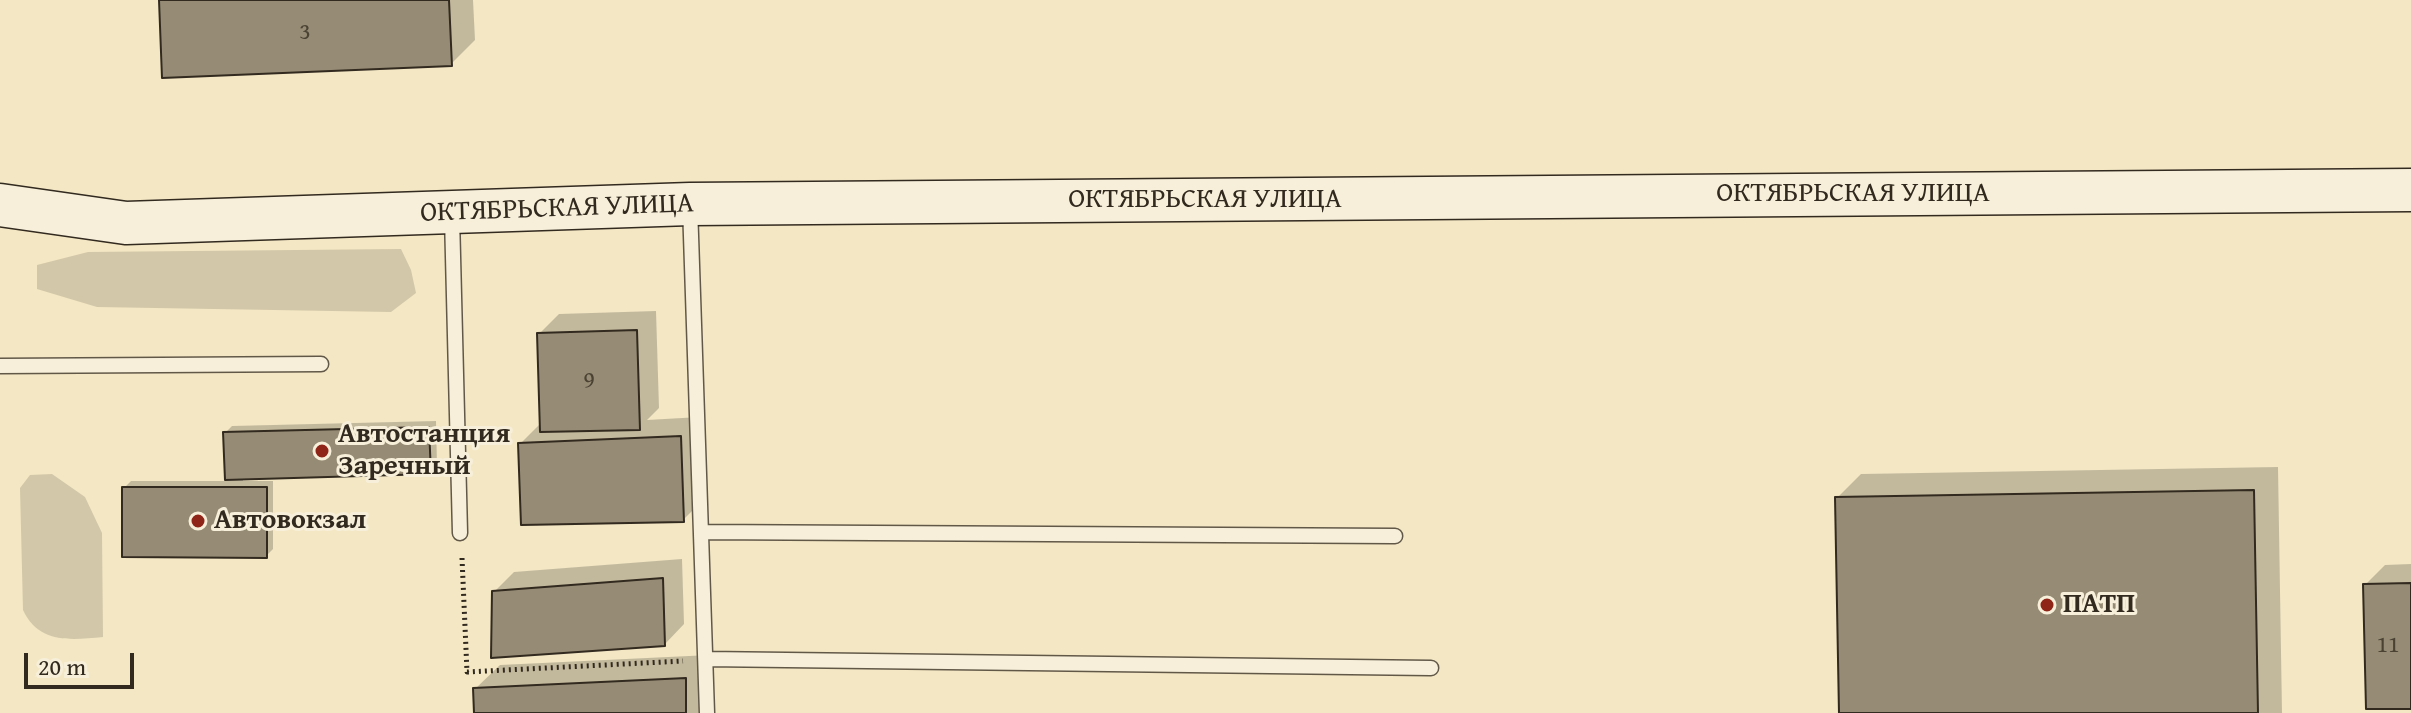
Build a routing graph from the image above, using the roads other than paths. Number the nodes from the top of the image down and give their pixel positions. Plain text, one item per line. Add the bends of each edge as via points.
1 (2411, 190) edge
2 (690, 204) junction
3 (0, 205) edge
4 (452, 212) junction
5 (321, 364) dead end
6 (0, 366) edge
7 (701, 532) junction
8 (460, 533) road end
9 (1395, 536) dead end
10 (706, 659) junction
11 (1431, 668) dead end
12 (707, 713) edge

1 - 2 street, ОКТЯБРЬСКАЯ УЛИЦА
2 - 4 street, ОКТЯБРЬСКАЯ УЛИЦА
2 - 7 lane
3 - 4 street, ОКТЯБРЬСКАЯ УЛИЦА via 126,223
4 - 8 lane
5 - 6 lane
7 - 9 lane
7 - 10 lane
10 - 11 lane
10 - 12 lane

